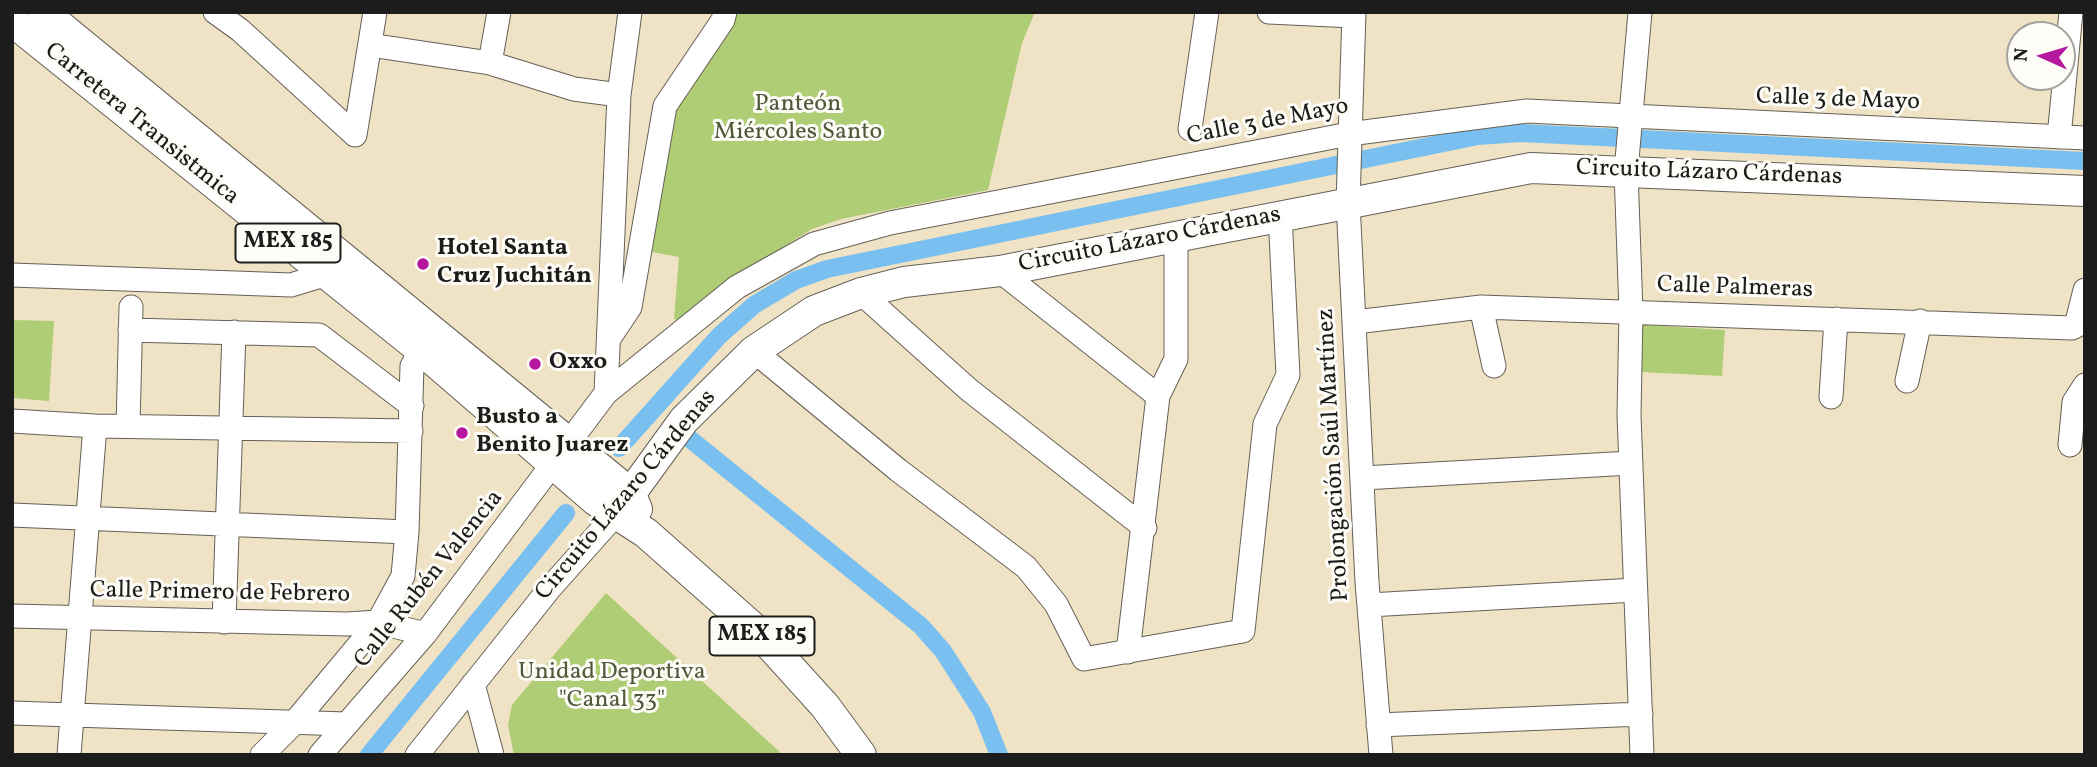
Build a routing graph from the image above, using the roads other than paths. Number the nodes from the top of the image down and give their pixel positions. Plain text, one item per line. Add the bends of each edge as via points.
1 (215, 12) edge
2 (375, 12) edge
3 (499, 12) edge
4 (630, 12) edge
5 (725, 12) edge
6 (1207, 12) edge
7 (1269, 12) edge
8 (1640, 12) edge
9 (2071, 12) edge
10 (1354, 14) edge
11 (12, 21) edge
12 (242, 21) edge
13 (59, 28) edge
14 (370, 45) junction
15 (490, 63) junction
16 (619, 95) junction
17 (1630, 123) junction
18 (1190, 129) dead end
19 (2059, 137) junction
20 (2085, 138) edge
21 (1348, 143) junction
22 (1627, 165) junction
23 (1348, 190) junction
24 (2085, 191) edge
25 (1280, 215) junction
26 (1176, 234) junction
27 (1000, 271) junction
28 (327, 274) junction
29 (12, 275) edge
30 (2085, 290) edge
31 (860, 293) junction
32 (1481, 307) junction
33 (1631, 312) junction
34 (1836, 319) junction
35 (1920, 321) junction
36 (1355, 322) junction
37 (234, 332) junction
38 (610, 337) junction
39 (426, 341) junction
40 (754, 351) junction
41 (1493, 366) dead end
42 (1907, 381) dead end
43 (2085, 385) edge
44 (606, 393) junction
45 (1158, 396) junction
46 (1831, 397) dead end
47 (412, 406) junction
48 (12, 421) edge
49 (95, 426) junction
50 (128, 426) junction
51 (233, 428) junction
52 (411, 431) junction
53 (2070, 445) dead end
54 (564, 457) junction
55 (1631, 463) junction
56 (1363, 478) junction
57 (613, 497) junction
58 (12, 515) edge
59 (88, 518) junction
60 (229, 524) junction
61 (1145, 528) junction
62 (407, 532) junction
63 (1635, 590) junction
64 (1368, 605) junction
65 (12, 616) edge
66 (81, 618) junction
67 (224, 622) junction
68 (378, 622) junction
69 (425, 634) junction
70 (1128, 652) junction
71 (473, 684) junction
72 (12, 713) edge
73 (1641, 714) junction
74 (73, 715) junction
75 (293, 724) junction
76 (346, 724) junction
77 (1378, 725) junction
78 (69, 755) edge
79 (262, 755) edge
80 (320, 755) edge
81 (417, 755) edge
82 (492, 755) edge
83 (861, 755) edge
84 (1381, 755) edge
85 (1642, 755) edge

1 - 12 street
2 - 14 street
3 - 15 street
4 - 16 street
5 - 38 street via 665,106 630,307
6 - 18 street
7 - 10 street
8 - 17 street
9 - 19 street
10 - 21 street, Prolongación Saúl Martínez
11 - 13 main road, Carretera Transistmica / MEX 185
12 - 14 street via 355,135
13 - 28 main road, Carretera Transistmica / MEX 185
13 - 39 main road, Carretera Transistmica / MEX 185
14 - 15 street
15 - 16 street via 574,89
16 - 38 street
17 - 19 street, Calle 3 de Mayo
17 - 21 street, Calle 3 de Mayo via 1527,111
17 - 22 street
19 - 20 street, Calle 3 de Mayo
21 - 23 street, Prolongación Saúl Martínez
21 - 44 street, Calle 3 de Mayo via 890,223 814,244 737,287
22 - 23 main road, Circuito Lázaro Cárdenas via 1531,168
22 - 24 main road, Circuito Lázaro Cárdenas
22 - 33 street
23 - 25 main road, Circuito Lázaro Cárdenas
23 - 36 street, Prolongación Saúl Martínez
25 - 26 main road, Circuito Lázaro Cárdenas
25 - 70 street via 1288,375 1265,424 1243,631
26 - 27 main road, Circuito Lázaro Cárdenas
26 - 45 street via 1175,359
27 - 31 main road, Circuito Lázaro Cárdenas via 904,282
27 - 45 street
28 - 29 street via 292,285
28 - 39 main road, Carretera Transistmica / MEX 185
30 - 35 street, Calle Palmeras via 2072,328
31 - 40 main road, Circuito Lázaro Cárdenas via 814,311
31 - 61 street via 968,389
32 - 33 street, Calle Palmeras
32 - 36 street, Calle Palmeras
32 - 41 street
33 - 34 street, Calle Palmeras
33 - 55 street
34 - 35 street, Calle Palmeras
34 - 46 street
35 - 42 street
36 - 56 street, Prolongación Saúl Martínez
37 - 47 street via 319,335
37 - 50 street via 130,319
37 - 51 street
38 - 44 street
39 - 47 street via 412,366
39 - 54 main road, Carretera Transistmica / MEX 185
40 - 57 main road, Circuito Lázaro Cárdenas
40 - 70 street via 898,470 1026,567 1056,604 1084,659
43 - 53 street via 2074,402
44 - 54 street, Calle 3 de Mayo
45 - 61 street
47 - 52 street
48 - 49 street
49 - 50 street
49 - 59 street
50 - 51 street
51 - 52 street
51 - 60 street
52 - 62 street
54 - 57 main road, MEX 185
54 - 69 street, Calle Rubén Valencia
55 - 56 street
55 - 63 street
56 - 64 street, Prolongación Saúl Martínez
57 - 71 street, Circuito Lázaro Cárdenas via 550,588
57 - 83 main road, MEX 185 via 646,533 758,632 825,706
58 - 59 street
59 - 60 street
59 - 66 street
60 - 62 street
60 - 67 street
61 - 70 street
62 - 68 street via 403,576
63 - 64 street
63 - 73 street
64 - 77 street, Prolongación Saúl Martínez
65 - 66 street, Calle Primero de Febrero
66 - 67 street, Calle Primero de Febrero
66 - 74 street
67 - 68 street, Calle Primero de Febrero
68 - 69 street, Calle Primero de Febrero
68 - 75 street
69 - 76 street, Calle Rubén Valencia
71 - 81 street, Circuito Lázaro Cárdenas
71 - 82 street
72 - 74 street
73 - 77 street
73 - 85 street
74 - 75 street
74 - 78 street
75 - 76 street
75 - 79 street
76 - 80 street, Calle Rubén Valencia
77 - 84 street, Prolongación Saúl Martínez

